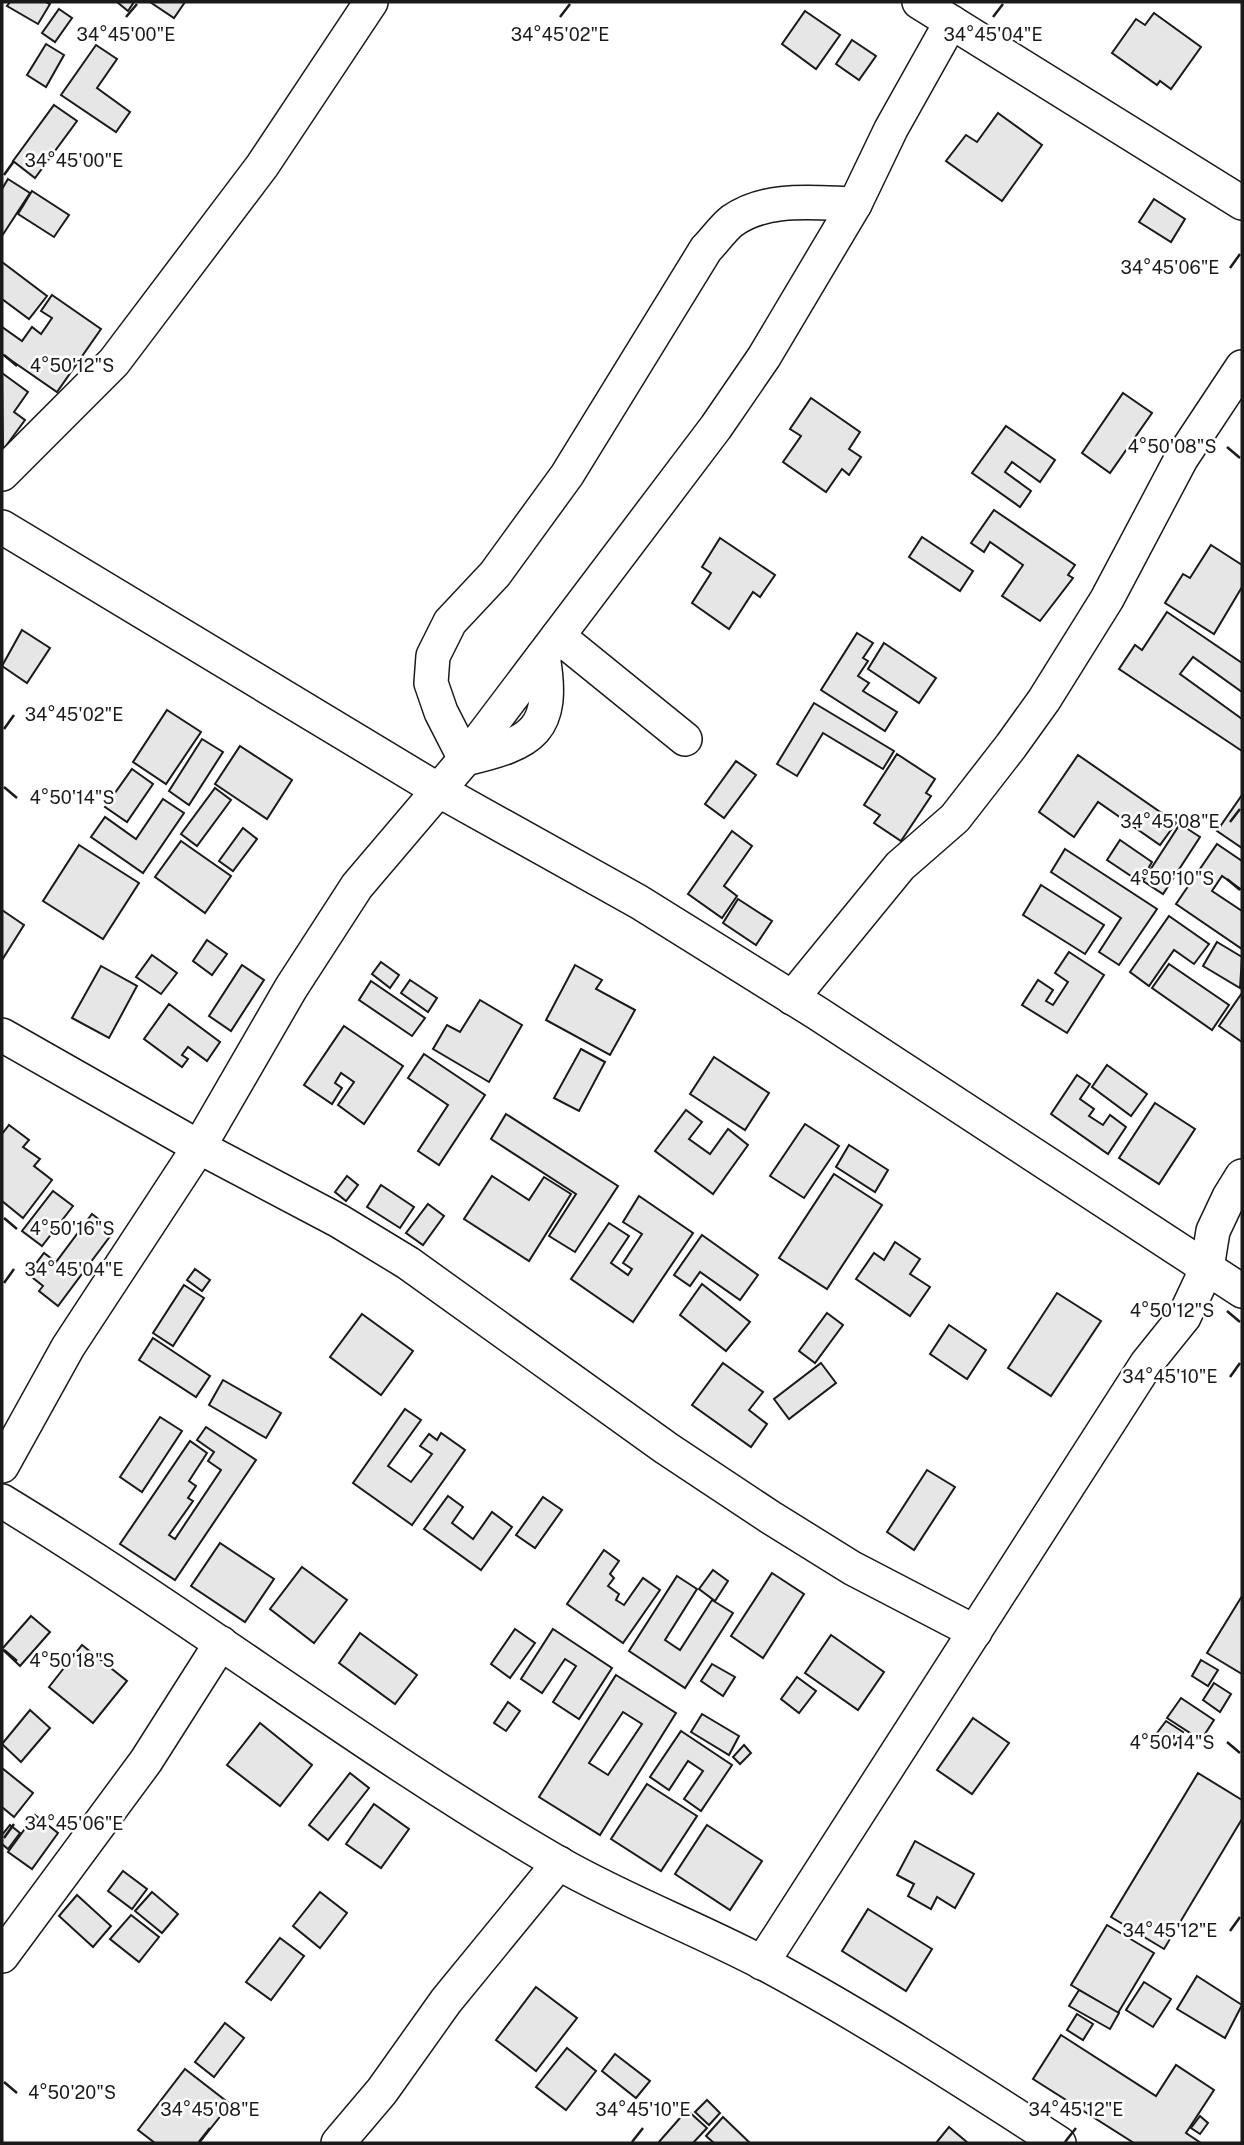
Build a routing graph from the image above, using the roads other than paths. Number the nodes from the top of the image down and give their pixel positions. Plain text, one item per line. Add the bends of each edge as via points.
1 (371, 2) edge
2 (919, 2) edge
3 (951, 22) junction
4 (1242, 203) edge
5 (855, 204) junction
6 (1242, 367) edge
7 (2, 474) edge
8 (2, 527) edge
9 (551, 646) junction
10 (685, 739) dead end
11 (465, 759) junction
12 (440, 791) junction
13 (792, 998) junction
14 (2, 1035) edge
15 (198, 1147) junction
16 (1242, 1176) edge
17 (1207, 1268) junction
18 (1242, 1292) edge
19 (2, 1466) edge
20 (2, 1502) edge
21 (975, 1632) junction
22 (221, 1643) junction
23 (559, 1863) junction
24 (2, 1956) edge
25 (762, 1963) junction
26 (338, 2143) edge
27 (1059, 2143) edge

1 - 7 street via 262,166 114,362
2 - 3 street
3 - 4 street
3 - 5 street
5 - 9 street via 764,358
5 - 11 street via 776,204 751,209 731,222 706,249 567,475 495,574 450,622 433,656 431,683
6 - 13 street via 1181,459 1107,598 1031,719 955,818 900,866
8 - 12 street
9 - 10 street
9 - 11 street
11 - 12 street
12 - 13 street via 639,902
12 - 15 street via 357,886
13 - 17 street
14 - 15 street
15 - 19 street via 68,1348
15 - 21 street via 408,1263 770,1517 852,1568
16 - 17 street via 1213,1231
17 - 18 street
17 - 21 street via 1184,1317 1147,1363
20 - 22 street
21 - 25 street
22 - 23 street
22 - 24 street via 146,1761
23 - 25 street
23 - 26 street
25 - 27 street via 843,2007

